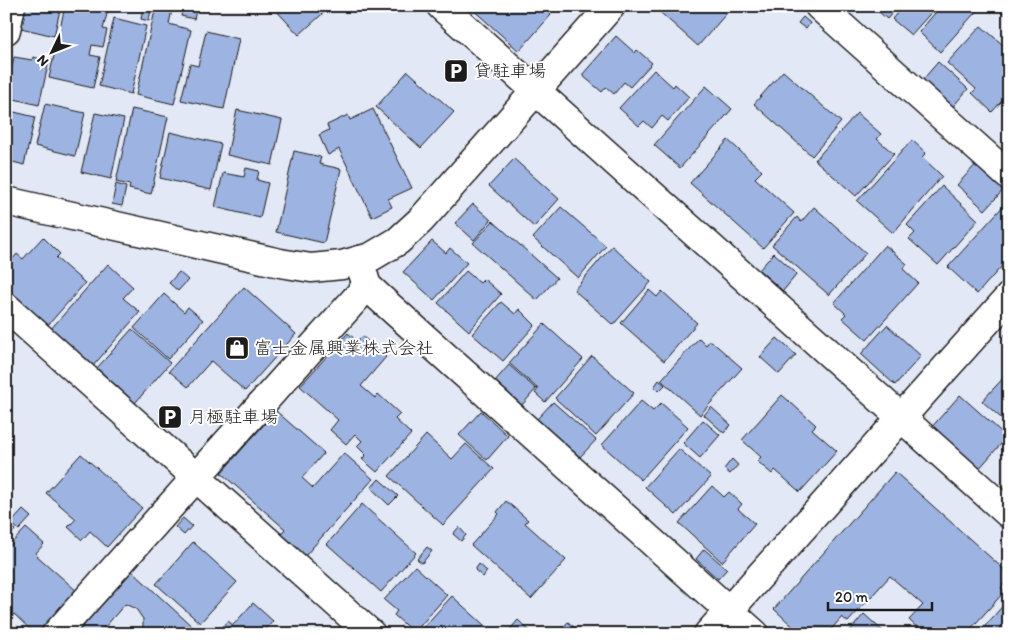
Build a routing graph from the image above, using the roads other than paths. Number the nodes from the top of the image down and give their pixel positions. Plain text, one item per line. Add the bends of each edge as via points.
1 (12, 6) edge
2 (441, 6) edge
3 (611, 6) edge
4 (819, 6) edge
5 (6, 30) edge
6 (536, 91) junction
7 (1009, 176) edge
8 (6, 201) edge
9 (359, 260) junction
10 (367, 286) junction
11 (1009, 297) edge
12 (6, 307) edge
13 (901, 418) junction
14 (196, 477) junction
15 (1009, 514) edge
16 (729, 610) junction
17 (56, 634) edge
18 (371, 634) edge
19 (708, 634) edge
20 (756, 634) edge

1 - 5 street
2 - 6 street
3 - 6 street
4 - 7 street
6 - 9 street via 398,242
6 - 13 street
8 - 9 street via 280,263 311,268
9 - 10 street
10 - 14 street
10 - 16 street
11 - 13 street
12 - 14 street
13 - 15 street
13 - 16 street
14 - 17 street
14 - 18 street
16 - 19 street
16 - 20 street

